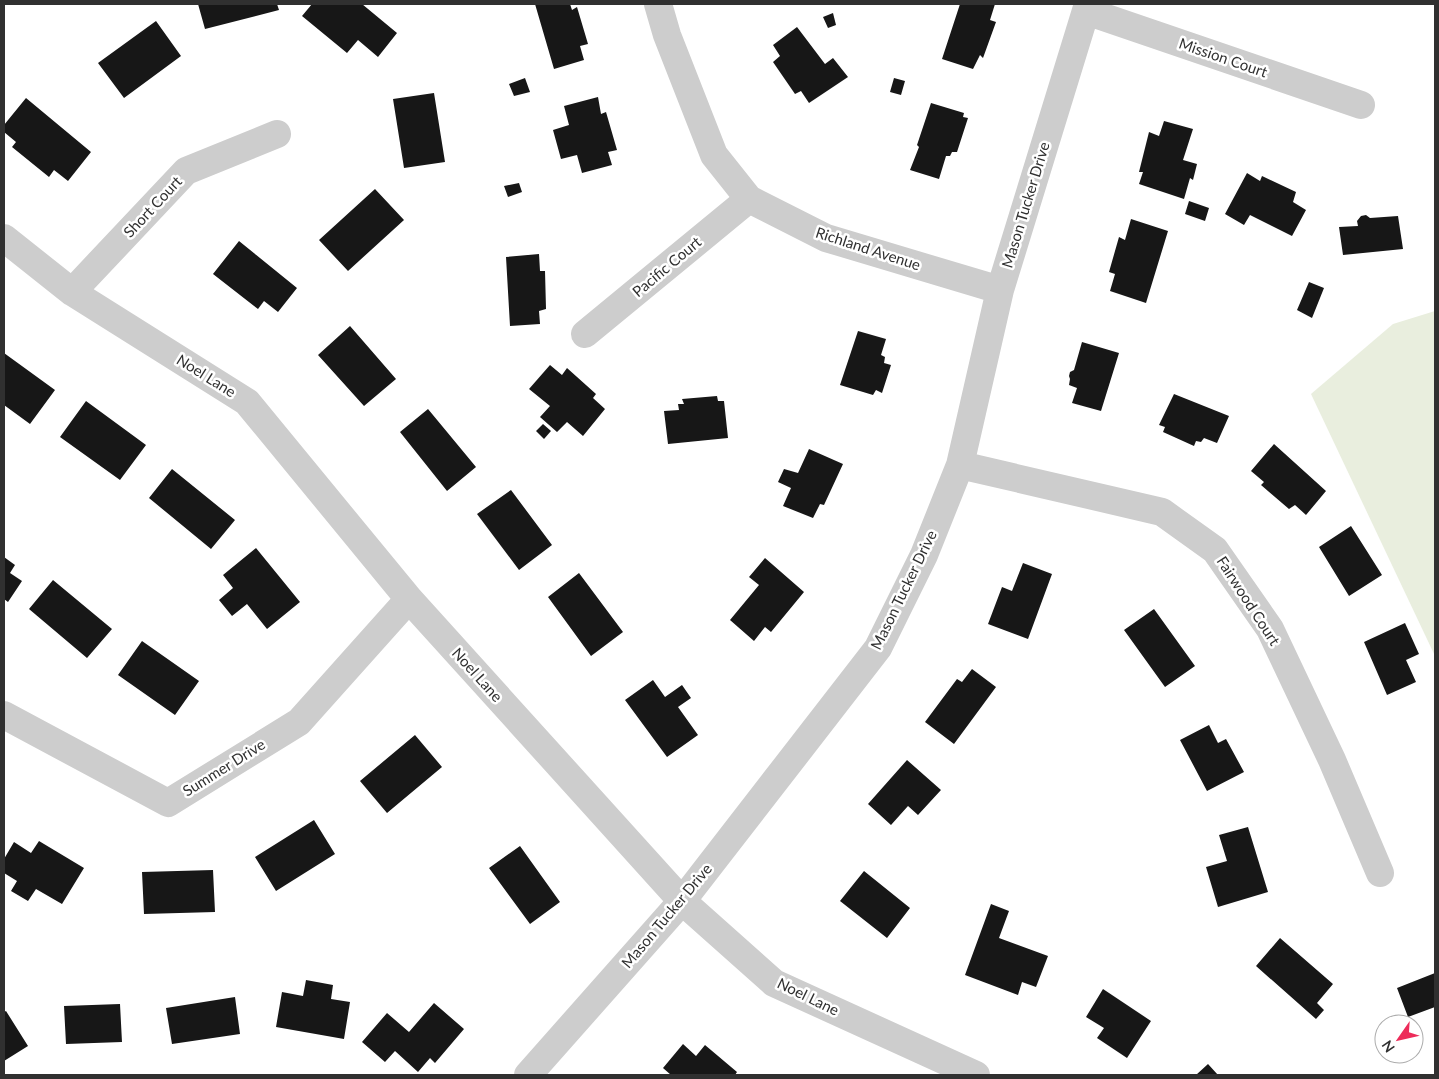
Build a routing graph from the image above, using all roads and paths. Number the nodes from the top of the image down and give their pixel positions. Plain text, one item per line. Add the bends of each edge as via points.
1 (658, 4) edge
2 (1087, 7) edge
3 (1361, 105) dead end
4 (277, 134) dead end
5 (749, 199) junction
6 (4, 238) edge
7 (1000, 290) junction
8 (72, 292) junction
9 (585, 334) dead end
10 (960, 465) junction
11 (409, 599) junction
12 (4, 714) edge
13 (1380, 873) dead end
14 (682, 902) junction
15 (528, 1075) edge
16 (976, 1075) edge

1 - 5 street, Richland Avenue via 714,155
2 - 3 street, Mission Court
2 - 7 street, Mason Tucker Drive
4 - 8 street, Short Court via 186,171
5 - 7 street, Richland Avenue via 826,238
5 - 9 street, Pacific Court
6 - 8 street, Noel Lane
7 - 10 street, Mason Tucker Drive
8 - 11 street, Noel Lane via 246,402
10 - 13 street, Fairwood Court via 1162,512 1215,550 1270,629 1332,760
10 - 14 street, Mason Tucker Drive via 924,555 878,648
11 - 12 street, Summer Drive via 299,722 168,803
11 - 14 street, Noel Lane
14 - 15 street, Mason Tucker Drive
14 - 16 street, Noel Lane via 774,982

